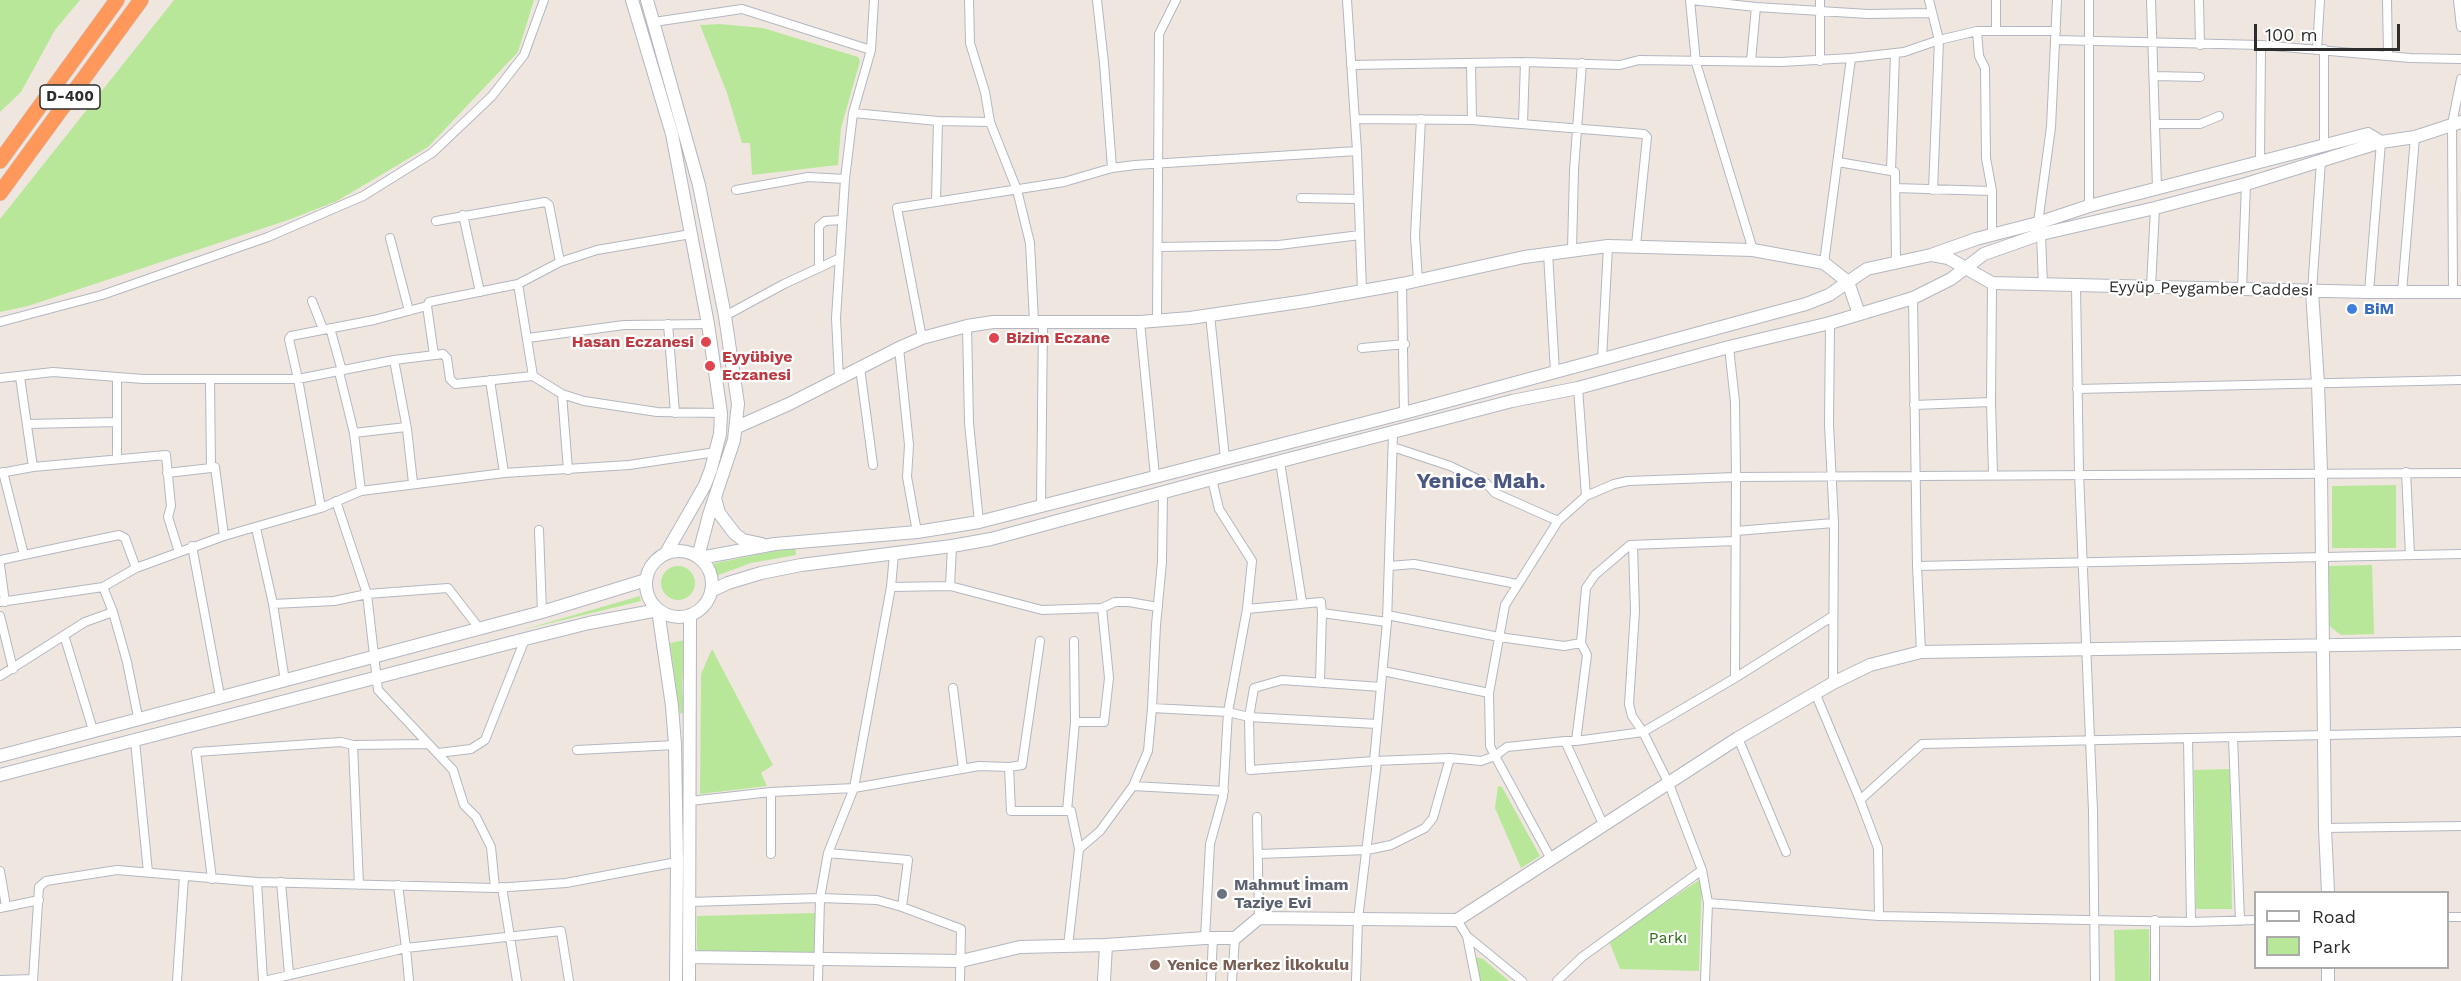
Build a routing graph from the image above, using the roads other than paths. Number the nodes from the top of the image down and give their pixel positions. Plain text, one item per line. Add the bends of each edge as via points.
1 (117, 0) edge
2 (141, 0) edge
3 (544, 0) edge
4 (632, 0) edge
5 (647, 0) edge
6 (738, 0) edge
7 (874, 0) edge
8 (969, 0) edge
9 (1097, 0) edge
10 (1176, 0) edge
11 (1347, 0) edge
12 (1690, 0) edge
13 (1820, 0) edge
14 (1929, 0) edge
15 (1996, 0) edge
16 (2057, 0) edge
17 (2089, 0) edge
18 (2151, 0) edge
19 (2199, 0) edge
20 (2320, 0) edge
21 (2387, 0) edge
22 (2458, 0) edge
23 (1755, 7) junction
24 (742, 9) junction
25 (1819, 11) junction
26 (1931, 13) junction
27 (654, 22) junction
28 (2461, 27) edge
29 (1996, 30) junction
30 (1977, 31) junction
31 (2056, 35) junction
32 (1939, 40) junction
33 (2089, 41) junction
34 (2153, 43) junction
35 (2200, 45) junction
36 (2260, 45) junction
37 (2320, 49) junction
38 (872, 50) junction
39 (1894, 54) junction
40 (2388, 56) junction
41 (1851, 58) junction
42 (2461, 59) edge
43 (1751, 61) junction
44 (1820, 61) junction
45 (1525, 62) junction
46 (1471, 63) junction
47 (1582, 63) junction
48 (1696, 63) junction
49 (1351, 65) junction
50 (2154, 76) junction
51 (2200, 77) dead end
52 (2461, 79) edge
53 (854, 113) junction
54 (2219, 116) dead end
55 (1356, 119) junction
56 (1421, 119) junction
57 (1472, 120) junction
58 (938, 121) junction
59 (990, 122) junction
60 (2458, 122) edge
61 (1523, 123) junction
62 (2155, 124) junction
63 (1577, 130) junction
64 (2415, 137) junction
65 (2381, 142) junction
66 (2324, 145) junction
67 (1358, 151) junction
68 (0, 160) edge
69 (2321, 161) junction
70 (1838, 162) junction
71 (2260, 162) junction
72 (1159, 163) junction
73 (1112, 168) junction
74 (1891, 171) junction
75 (845, 179) junction
76 (2246, 184) junction
77 (1895, 188) junction
78 (2157, 188) junction
79 (736, 190) dead end
80 (1017, 190) junction
81 (1933, 190) junction
82 (1992, 191) junction
83 (0, 193) edge
84 (1301, 198) dead end
85 (1358, 199) junction
86 (936, 202) junction
87 (2089, 206) junction
88 (2155, 208) junction
89 (463, 215) junction
90 (842, 220) junction
91 (435, 221) dead end
92 (2039, 228) junction
93 (691, 234) junction
94 (1360, 235) junction
95 (1992, 236) junction
96 (390, 238) dead end
97 (1636, 245) junction
98 (1608, 246) junction
99 (1158, 247) junction
100 (1572, 249) junction
101 (1753, 250) junction
102 (1548, 253) junction
103 (1931, 255) junction
104 (838, 259) junction
105 (560, 262) junction
106 (1824, 263) junction
107 (1896, 263) junction
108 (819, 268) junction
109 (1964, 269) junction
110 (1418, 280) junction
111 (1848, 282) junction
112 (518, 284) junction
113 (1402, 284) junction
114 (1992, 284) junction
115 (2043, 286) junction
116 (2076, 286) junction
117 (2151, 287) junction
118 (2242, 289) junction
119 (1362, 291) junction
120 (2312, 291) junction
121 (480, 292) junction
122 (2369, 292) junction
123 (2402, 292) junction
124 (2457, 292) edge
125 (1913, 298) junction
126 (312, 301) dead end
127 (427, 306) junction
128 (409, 311) junction
129 (1859, 314) junction
130 (1210, 315) junction
131 (725, 316) junction
132 (1039, 321) junction
133 (1156, 321) junction
134 (0, 322) edge
135 (1140, 322) junction
136 (1830, 323) junction
137 (668, 324) junction
138 (708, 324) junction
139 (967, 326) junction
140 (326, 328) junction
141 (528, 338) junction
142 (922, 338) junction
143 (1404, 344) junction
144 (1729, 347) junction
145 (899, 348) junction
146 (1362, 348) dead end
147 (434, 355) junction
148 (394, 360) junction
149 (1602, 360) junction
150 (860, 368) junction
151 (340, 371) junction
152 (1554, 372) junction
153 (533, 376) junction
154 (20, 377) junction
155 (117, 377) junction
156 (0, 378) edge
157 (839, 378) junction
158 (210, 379) junction
159 (298, 379) junction
160 (490, 380) junction
161 (2461, 381) edge
162 (2318, 384) junction
163 (1578, 388) junction
164 (2077, 389) junction
165 (562, 394) junction
166 (1991, 402) junction
167 (1914, 405) junction
168 (675, 413) junction
169 (721, 413) junction
170 (1404, 413) junction
171 (117, 422) junction
172 (27, 424) junction
173 (406, 427) junction
174 (737, 427) junction
175 (354, 433) junction
176 (1393, 433) junction
177 (1392, 447) junction
178 (716, 452) junction
179 (117, 458) junction
180 (1225, 458) junction
181 (1280, 462) junction
182 (873, 465) dead end
183 (33, 467) junction
184 (211, 468) junction
185 (568, 470) junction
186 (2321, 472) junction
187 (2406, 472) junction
188 (1, 473) edge
189 (167, 473) junction
190 (504, 473) junction
191 (2079, 473) junction
192 (2461, 473) edge
193 (1993, 474) junction
194 (1915, 475) junction
195 (1155, 476) junction
196 (1831, 476) junction
197 (1736, 477) junction
198 (1212, 479) junction
199 (413, 483) junction
200 (361, 491) junction
201 (1163, 493) junction
202 (1586, 496) junction
203 (715, 498) junction
204 (336, 501) junction
205 (1041, 505) junction
206 (321, 508) junction
207 (1558, 521) junction
208 (979, 522) junction
209 (1834, 523) junction
210 (256, 528) junction
211 (539, 530) dead end
212 (1736, 531) junction
213 (917, 532) junction
214 (224, 536) junction
215 (1735, 541) junction
216 (776, 544) junction
217 (1633, 545) junction
218 (192, 546) junction
219 (952, 546) junction
220 (179, 552) junction
221 (666, 553) junction
222 (894, 554) junction
223 (2410, 554) junction
224 (2461, 554) edge
225 (24, 555) junction
226 (2320, 556) junction
227 (699, 557) junction
228 (0, 560) edge
229 (2083, 563) junction
230 (0, 565) edge
231 (1389, 566) junction
232 (1917, 566) junction
233 (136, 568) junction
234 (646, 580) junction
235 (1517, 584) junction
236 (950, 586) junction
237 (103, 587) junction
238 (891, 587) junction
239 (711, 591) junction
240 (367, 594) junction
241 (3, 602) edge
242 (1302, 602) junction
243 (273, 604) junction
244 (1158, 607) junction
245 (1102, 608) junction
246 (1247, 609) junction
247 (658, 610) junction
248 (113, 612) junction
249 (542, 612) junction
250 (1322, 613) junction
251 (0, 616) edge
252 (690, 616) junction
253 (1833, 616) junction
254 (1387, 618) junction
255 (479, 628) junction
256 (64, 635) junction
257 (1499, 637) junction
258 (525, 639) junction
259 (1074, 640) dead end
260 (1040, 641) dead end
261 (1581, 643) junction
262 (2461, 643) edge
263 (2322, 644) junction
264 (2085, 651) junction
265 (1921, 652) junction
266 (373, 656) junction
267 (13, 669) junction
268 (1383, 671) junction
269 (0, 676) edge
270 (1735, 678) junction
271 (375, 679) junction
272 (285, 681) junction
273 (1320, 682) junction
274 (1833, 683) junction
275 (1381, 687) junction
276 (953, 688) dead end
277 (1489, 693) junction
278 (1816, 695) junction
279 (220, 696) junction
280 (1152, 708) junction
281 (1228, 712) junction
282 (138, 717) junction
283 (1249, 717) junction
284 (1075, 722) junction
285 (1377, 724) junction
286 (93, 730) junction
287 (1642, 732) junction
288 (2461, 732) edge
289 (2324, 736) junction
290 (2233, 737) junction
291 (1738, 738) junction
292 (2089, 739) junction
293 (2188, 739) junction
294 (135, 741) junction
295 (1565, 741) junction
296 (1576, 741) junction
297 (427, 744) junction
298 (353, 745) junction
299 (675, 745) junction
300 (577, 750) dead end
301 (438, 753) junction
302 (0, 756) edge
303 (1496, 756) junction
304 (1450, 758) junction
305 (1376, 761) junction
306 (1009, 767) junction
307 (963, 769) junction
308 (0, 775) edge
309 (1669, 784) junction
310 (1133, 786) junction
311 (854, 788) junction
312 (1224, 791) junction
313 (771, 792) junction
314 (1860, 800) junction
315 (690, 801) junction
316 (1067, 811) junction
317 (1257, 817) dead end
318 (1603, 824) junction
319 (2461, 826) edge
320 (2325, 828) junction
321 (1079, 849) junction
322 (1367, 850) junction
323 (1786, 852) dead end
324 (828, 853) junction
325 (771, 854) dead end
326 (1259, 854) junction
327 (1551, 859) junction
328 (677, 862) junction
329 (1702, 870) junction
330 (0, 871) edge
331 (148, 872) junction
332 (184, 877) junction
333 (212, 879) junction
334 (257, 882) junction
335 (281, 882) junction
336 (359, 885) junction
337 (398, 885) junction
338 (498, 887) junction
339 (2328, 891) edge
340 (820, 898) junction
341 (39, 900) junction
342 (690, 902) junction
343 (1708, 903) junction
344 (3, 907) edge
345 (902, 907) junction
346 (1880, 916) junction
347 (1259, 918) junction
348 (1358, 919) junction
349 (1457, 920) junction
350 (2093, 920) junction
351 (2155, 920) junction
352 (2254, 920) edge
353 (2240, 921) junction
354 (2191, 922) junction
355 (509, 936) junction
356 (1467, 936) junction
357 (1209, 938) junction
358 (1235, 938) junction
359 (1106, 945) junction
360 (1068, 946) junction
361 (406, 948) junction
362 (689, 957) junction
363 (819, 958) junction
364 (961, 961) junction
365 (289, 974) junction
366 (0, 980) edge
367 (33, 980) edge
368 (177, 981) edge
369 (264, 981) edge
370 (409, 981) edge
371 (517, 981) edge
372 (568, 981) edge
373 (676, 981) edge
374 (688, 981) edge
375 (818, 981) edge
376 (960, 981) edge
377 (1104, 981) edge
378 (1211, 981) edge
379 (1232, 981) edge
380 (1356, 981) edge
381 (1476, 981) edge
382 (1522, 981) edge
383 (1557, 981) edge
384 (1705, 981) edge
385 (2095, 981) edge
386 (2155, 981) edge

1 - 68 highway, D-400
2 - 83 highway, D-400
3 - 134 street via 524,55 492,96 432,153 363,196 268,237 102,295
4 - 93 main road via 672,134
5 - 27 main road
6 - 24 street
7 - 38 street
8 - 59 street via 970,43
9 - 73 street
10 - 72 street via 1159,34
11 - 49 street
12 - 23 street
12 - 48 street
13 - 25 street
14 - 26 street
15 - 29 street
16 - 31 street
17 - 33 street
18 - 34 street
19 - 35 street
20 - 37 street
21 - 40 street
22 - 28 street
23 - 25 street
23 - 43 street
24 - 27 street
24 - 38 street
25 - 26 street
25 - 44 street
26 - 32 street
27 - 131 main road via 699,185
29 - 30 street
29 - 31 street
30 - 32 street
30 - 82 street via 1979,56 1985,68 1986,158
31 - 33 street
31 - 92 street
32 - 39 street
32 - 81 street
33 - 34 street
33 - 87 street
34 - 35 street
34 - 50 street
35 - 36 street
36 - 37 street
36 - 71 street
37 - 40 street
37 - 66 street
38 - 53 street
39 - 41 street
39 - 74 street
40 - 42 street
41 - 44 street
41 - 70 street
43 - 44 street
43 - 48 street
45 - 46 street
45 - 47 street
45 - 61 street
46 - 49 street
46 - 57 street
47 - 48 street
47 - 63 street
48 - 101 street
49 - 55 street
50 - 51 street
50 - 62 street
52 - 60 street
53 - 58 street
53 - 75 street
54 - 62 street via 2200,124
55 - 56 street
55 - 67 street
56 - 57 street
56 - 110 street via 1415,236
57 - 61 street
58 - 59 street
58 - 86 street
59 - 80 street
60 - 64 main road
60 - 124 street
61 - 63 street
62 - 78 street
63 - 97 street via 1647,137
63 - 100 street
64 - 65 main road
64 - 123 street
65 - 66 main road via 2368,134
65 - 69 main road
65 - 122 street
66 - 71 main road
67 - 72 street
67 - 85 street
69 - 76 main road
69 - 120 street
70 - 74 street
70 - 106 street
71 - 78 main road
72 - 73 street
72 - 99 street
73 - 80 street
74 - 77 street via 1896,172
75 - 79 street via 808,177
75 - 90 street
76 - 88 main road
76 - 118 street
77 - 81 street
77 - 107 street
78 - 87 main road
80 - 86 street
80 - 132 street via 1030,243
81 - 82 street
82 - 95 street
84 - 85 street
85 - 94 street
86 - 142 street via 897,208
87 - 92 main road
88 - 92 main road
88 - 117 street
89 - 91 street
89 - 105 street via 545,202 549,205
89 - 121 street
90 - 104 street
90 - 108 street via 825,221 819,226
92 - 95 main road
92 - 109 main road via 1984,254
92 - 115 street
93 - 105 street via 597,250
93 - 138 main road
94 - 99 street via 1279,245
94 - 119 street
95 - 103 main road
96 - 128 street
97 - 98 main road
97 - 101 main road
98 - 100 main road
98 - 149 street
99 - 133 street
100 - 102 main road
101 - 106 main road
102 - 110 main road
102 - 152 street
103 - 107 main road
103 - 109 main road, Eyyüp Peygamber Caddesi via 1948,258
104 - 108 street
104 - 157 street
105 - 112 street
106 - 111 main road
107 - 111 main road via 1868,269
108 - 131 street
109 - 114 main road, Eyyüp Peygamber Caddesi
109 - 125 main road
110 - 113 main road
111 - 129 main road
111 - 149 main road via 1806,304
112 - 121 street
112 - 141 street
113 - 119 main road
113 - 143 street
114 - 115 main road, Eyyüp Peygamber Caddesi
114 - 166 street
115 - 116 main road, Eyyüp Peygamber Caddesi
116 - 117 main road, Eyyüp Peygamber Caddesi
116 - 164 street
117 - 118 main road, Eyyüp Peygamber Caddesi
118 - 120 main road, Eyyüp Peygamber Caddesi
119 - 130 main road
120 - 122 main road, Eyyüp Peygamber Caddesi
120 - 162 main road
121 - 127 street via 429,302
122 - 123 main road, Eyyüp Peygamber Caddesi
123 - 124 main road, Eyyüp Peygamber Caddesi
125 - 129 main road
125 - 167 street
126 - 140 street
127 - 128 street
127 - 147 street
128 - 140 street
129 - 136 main road
130 - 133 main road
130 - 180 street
131 - 174 main road via 738,404
132 - 135 main road
132 - 139 main road
132 - 205 street
133 - 135 main road
135 - 195 street
136 - 144 main road
136 - 196 street
137 - 138 street
137 - 141 street via 624,325
137 - 168 street
138 - 169 main road
139 - 142 main road
139 - 208 street via 969,423
140 - 151 street
140 - 159 street via 289,339
141 - 153 street
142 - 145 main road
143 - 146 street
143 - 170 street
144 - 163 main road
144 - 197 street via 1736,402
145 - 150 main road
145 - 213 street via 909,444 907,477
147 - 148 street
147 - 160 street via 447,358 450,379 455,384
148 - 151 street
148 - 173 street
149 - 152 main road
150 - 157 main road
150 - 182 street
151 - 159 street
151 - 175 street
152 - 170 main road
153 - 160 street
153 - 165 street
154 - 155 street via 53,372
154 - 156 street
154 - 172 street
155 - 158 street
155 - 171 street
157 - 174 main road
158 - 159 street
158 - 184 street
159 - 206 street
160 - 190 street
161 - 162 street
162 - 164 street
162 - 186 main road
163 - 176 main road
163 - 202 street
164 - 191 street
165 - 168 street via 584,401
165 - 185 street
166 - 167 street
166 - 193 street
167 - 194 street
168 - 169 street
169 - 178 main road
170 - 180 main road
171 - 172 street
171 - 179 street
172 - 183 street
173 - 175 street
173 - 199 street
174 - 203 main road
175 - 200 street
176 - 177 street
176 - 181 main road
177 - 207 street via 1450,466 1486,483 1495,493
177 - 231 street
178 - 185 street
178 - 221 main road via 705,485
179 - 183 street
179 - 189 street via 165,455
180 - 195 main road
181 - 198 main road
181 - 242 street
183 - 188 street
184 - 189 street
184 - 214 street via 215,467
185 - 190 street
186 - 187 street
186 - 191 street
186 - 226 main road
187 - 192 street
187 - 223 street
188 - 225 street
189 - 220 street via 171,506 168,517
190 - 199 street
191 - 193 street
191 - 229 street
193 - 194 street
194 - 196 street
194 - 232 street
195 - 205 main road
196 - 197 street
196 - 209 street
197 - 202 street via 1628,481
197 - 212 street
198 - 201 main road
198 - 246 street via 1219,509 1252,561
199 - 200 street
200 - 204 street
201 - 219 main road via 1033,529
201 - 244 street
202 - 207 street
203 - 216 main road via 719,513 735,534 755,543
203 - 227 main road
204 - 206 street
204 - 240 street
205 - 208 main road
206 - 210 street
207 - 235 street
208 - 213 main road
209 - 212 street
209 - 253 street
210 - 214 street
210 - 243 street
211 - 249 street
212 - 215 street
213 - 216 main road
214 - 218 street
215 - 217 street
215 - 270 street
216 - 227 main road
217 - 261 street via 1595,575 1586,588
217 - 287 street via 1635,619 1629,704
218 - 220 street
218 - 279 street
219 - 222 main road
219 - 236 street
220 - 233 street
221 - 227 main road via 682,551
221 - 234 main road via 654,561
222 - 238 street
222 - 239 main road via 771,571
223 - 224 street
223 - 226 street
225 - 228 street
225 - 233 street via 119,535 125,538
226 - 229 street
226 - 263 main road
227 - 239 main road via 711,573
229 - 232 street
229 - 264 street
230 - 241 street
231 - 235 street via 1414,564
231 - 254 street
232 - 265 street
233 - 237 street
234 - 247 main road via 647,593
234 - 249 main road
235 - 257 street via 1505,605
236 - 238 street
236 - 245 street via 1042,610
237 - 241 street
237 - 248 street
238 - 311 street
239 - 252 main road via 701,609
240 - 243 street via 334,601
240 - 255 street via 448,588
240 - 266 street
242 - 246 street
242 - 250 street via 1322,602
243 - 272 street
244 - 245 street via 1115,602
244 - 280 street
245 - 284 street via 1109,678 1104,722
246 - 281 street
247 - 252 main road via 673,617
247 - 258 main road
247 - 299 main road
248 - 256 street
248 - 282 street
249 - 255 main road
250 - 254 street
250 - 273 street
251 - 267 street
252 - 315 main road
253 - 270 street
253 - 274 street
254 - 257 street
254 - 268 street
255 - 266 main road
256 - 267 street
256 - 286 street
257 - 261 street via 1564,646
257 - 277 street
258 - 271 main road
258 - 301 street via 485,741 471,750
259 - 284 street
260 - 306 street via 1022,765
261 - 296 street via 1587,655
262 - 263 main road
263 - 264 main road
263 - 289 main road
264 - 265 main road
264 - 292 street
265 - 274 main road via 1870,665
266 - 271 street
266 - 272 main road
267 - 269 street
268 - 275 street
268 - 277 street
270 - 287 street
271 - 294 main road
271 - 297 street via 378,690
272 - 279 main road
273 - 275 street
273 - 283 street via 1282,680 1254,688
274 - 278 main road
275 - 285 street
276 - 307 street
277 - 303 street via 1490,746
278 - 291 main road
278 - 314 street
279 - 282 main road
280 - 281 street
280 - 310 street via 1148,751
281 - 283 street
281 - 312 street
282 - 286 main road
283 - 285 street
283 - 305 street via 1250,770
284 - 316 street
285 - 305 street
286 - 302 main road
287 - 296 street
287 - 309 street
288 - 289 street
289 - 290 street
289 - 320 main road
290 - 293 street
290 - 353 street
291 - 309 main road
291 - 323 street
292 - 293 street
292 - 314 street via 1922,744
292 - 350 street
293 - 354 street
294 - 308 main road
294 - 331 street
295 - 296 street
295 - 303 street via 1507,747
295 - 318 street
297 - 298 street
297 - 301 street
298 - 333 street via 341,742 196,752
298 - 336 street
299 - 300 street
299 - 328 main road
301 - 338 street via 453,770 464,805 476,817 491,847
303 - 304 street via 1481,761
303 - 327 street
304 - 305 street
304 - 322 street via 1430,823 1390,845
305 - 322 street
306 - 307 street
306 - 316 street via 1011,811
307 - 311 street
309 - 318 main road
309 - 329 street
310 - 312 street
310 - 321 street via 1100,831
311 - 313 street
311 - 324 street
312 - 357 street via 1210,844
313 - 315 street
313 - 325 street
314 - 346 street via 1878,848
315 - 342 main road
316 - 321 street via 1071,811
317 - 326 street
318 - 327 main road
319 - 320 street
320 - 339 main road
321 - 360 street
322 - 326 street
322 - 348 street
324 - 340 street
324 - 345 street via 908,860
326 - 347 street
327 - 349 main road
328 - 338 street via 566,882
328 - 373 main road
329 - 343 street
329 - 383 street via 1582,957
330 - 344 street
331 - 332 street
331 - 341 street via 117,870 46,881 39,887
332 - 333 street
332 - 368 street
333 - 334 street
334 - 335 street
334 - 369 street
335 - 336 street
335 - 365 street
336 - 337 street
337 - 338 street
337 - 361 street
338 - 355 street
340 - 342 street
340 - 345 street via 877,900
340 - 363 street
341 - 344 street
341 - 367 street
342 - 362 main road
343 - 346 street
343 - 384 street
345 - 364 street via 961,929
346 - 350 street
347 - 348 main road
347 - 358 main road
348 - 349 main road
348 - 380 street
349 - 356 street
350 - 351 street
350 - 385 street
351 - 354 street
351 - 386 street
352 - 353 street
353 - 354 street
355 - 361 street
355 - 371 street
355 - 372 street via 561,931
356 - 381 street
356 - 382 street
357 - 358 main road
357 - 359 main road
357 - 378 street
358 - 379 street
359 - 360 main road
359 - 377 main road
360 - 364 main road via 1020,947
361 - 365 street
361 - 370 street
362 - 363 main road
362 - 374 main road
363 - 364 main road
363 - 375 street
364 - 376 street
365 - 369 street
366 - 367 street

